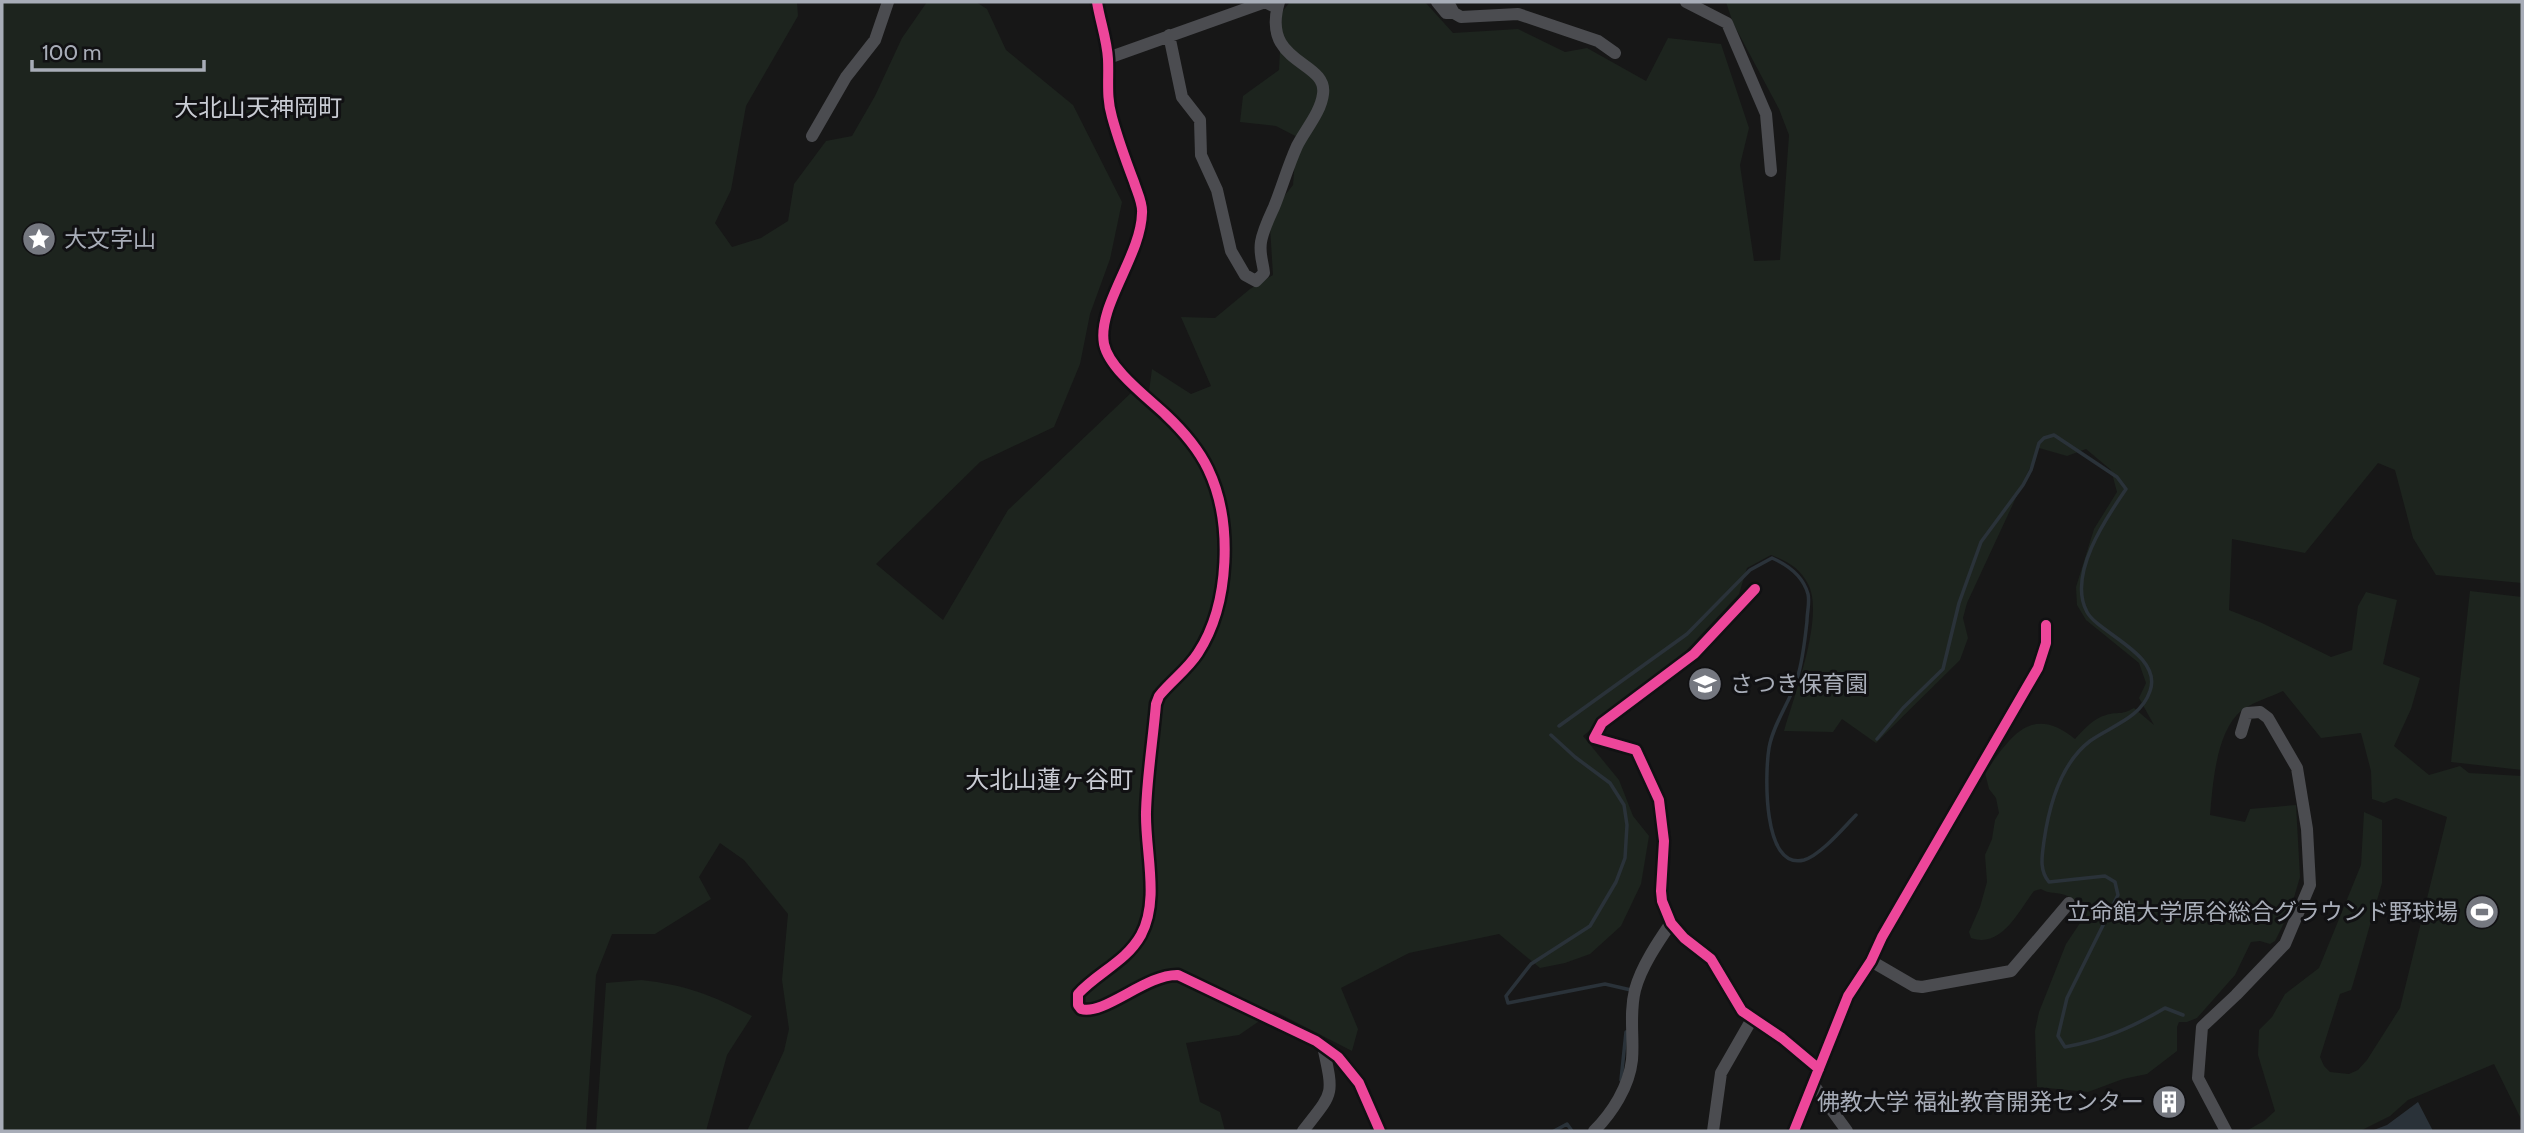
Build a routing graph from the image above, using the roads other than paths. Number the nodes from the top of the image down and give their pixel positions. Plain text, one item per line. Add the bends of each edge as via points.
1 (888, 2) edge
2 (1097, 2) edge
3 (1437, 2) edge
4 (1686, 2) edge
5 (1278, 5) edge
6 (1451, 7) edge
7 (1170, 36) junction
8 (1615, 53) dead end
9 (1108, 58) junction
10 (812, 136) dead end
11 (1770, 171) dead end
12 (1755, 589) dead end
13 (2046, 625) dead end
14 (2241, 733) dead end
15 (2069, 903) dead end
16 (1671, 923) junction
17 (1871, 961) junction
18 (1752, 1019) junction
19 (1324, 1046) junction
20 (1819, 1069) junction
21 (1813, 1084) junction
22 (1303, 1131) edge
23 (1380, 1131) edge
24 (1594, 1131) edge
25 (1713, 1131) edge
26 (1794, 1131) edge
27 (1847, 1131) edge
28 (2226, 1131) edge

1 - 10 street via 875,40 846,77
2 - 9 street
3 - 6 street via 1450,15
4 - 11 street via 1727,23 1766,114
5 - 7 street via 1265,2
5 - 7 street via 1275,29 1279,42 1314,72 1324,94 1261,238 1264,273 1256,281 1245,275 1231,251 1217,190 1201,155 1200,121 1182,97
6 - 8 street via 1469,18 1518,14 1598,41
7 - 9 street
9 - 19 street via 1111,115 1143,209 1135,249 1109,310 1104,344 1124,375 1188,438 1208,469 1223,512 1223,570 1219,601 1205,640 1156,704 1146,811 1148,918 1135,945 1078,994 1078,1005 1095,1010 1154,979 1178,975
12 - 16 street via 1694,654 1602,723 1594,738 1636,750 1647,769 1659,800 1664,841 1661,891
13 - 17 street via 2038,668
14 - 28 street via 2247,713 2260,712 2297,768 2310,885 2285,944 2202,1027 2198,1078
15 - 17 street via 2011,971 1922,987
16 - 18 street via 1712,959 1735,1002
16 - 24 street via 1636,987 1628,1076 1618,1100
17 - 20 street via 1849,996
18 - 20 street
18 - 25 street via 1721,1073
19 - 22 street via 1332,1086
19 - 23 street via 1350,1071
20 - 21 street
21 - 26 street
21 - 27 street

